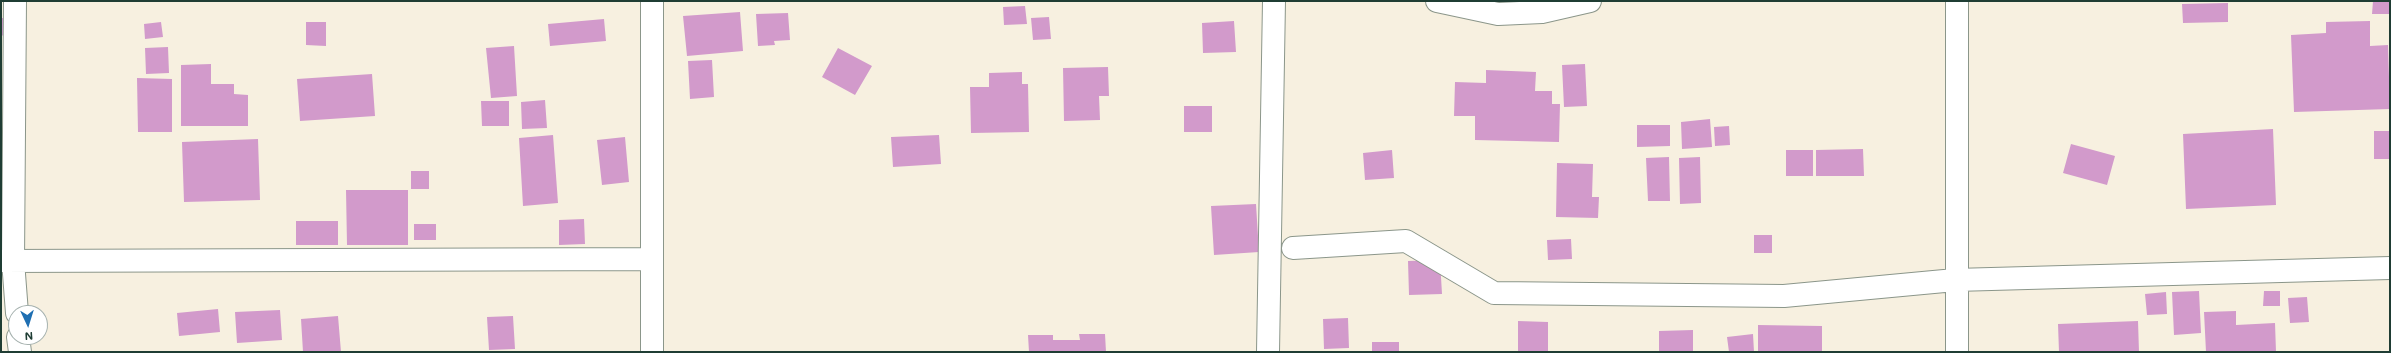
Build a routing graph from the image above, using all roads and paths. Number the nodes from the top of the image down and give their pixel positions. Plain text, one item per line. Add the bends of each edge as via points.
1 (15, 1) edge
2 (652, 1) edge
3 (1274, 1) edge
4 (1437, 1) edge
5 (1590, 1) edge
6 (1957, 1) edge
7 (1293, 248) dead end
8 (652, 258) junction
9 (7, 261) edge
10 (2390, 268) edge
11 (1956, 280) junction
12 (15, 305) edge
13 (652, 352) edge
14 (1268, 352) edge
15 (1957, 352) edge

1 - 9 street
2 - 8 street
3 - 14 street
4 - 5 street via 1498,14 1542,12
6 - 11 street
7 - 11 street via 1406,241 1494,293 1784,296
8 - 9 street
8 - 13 street
9 - 12 street
10 - 11 street
11 - 15 street

